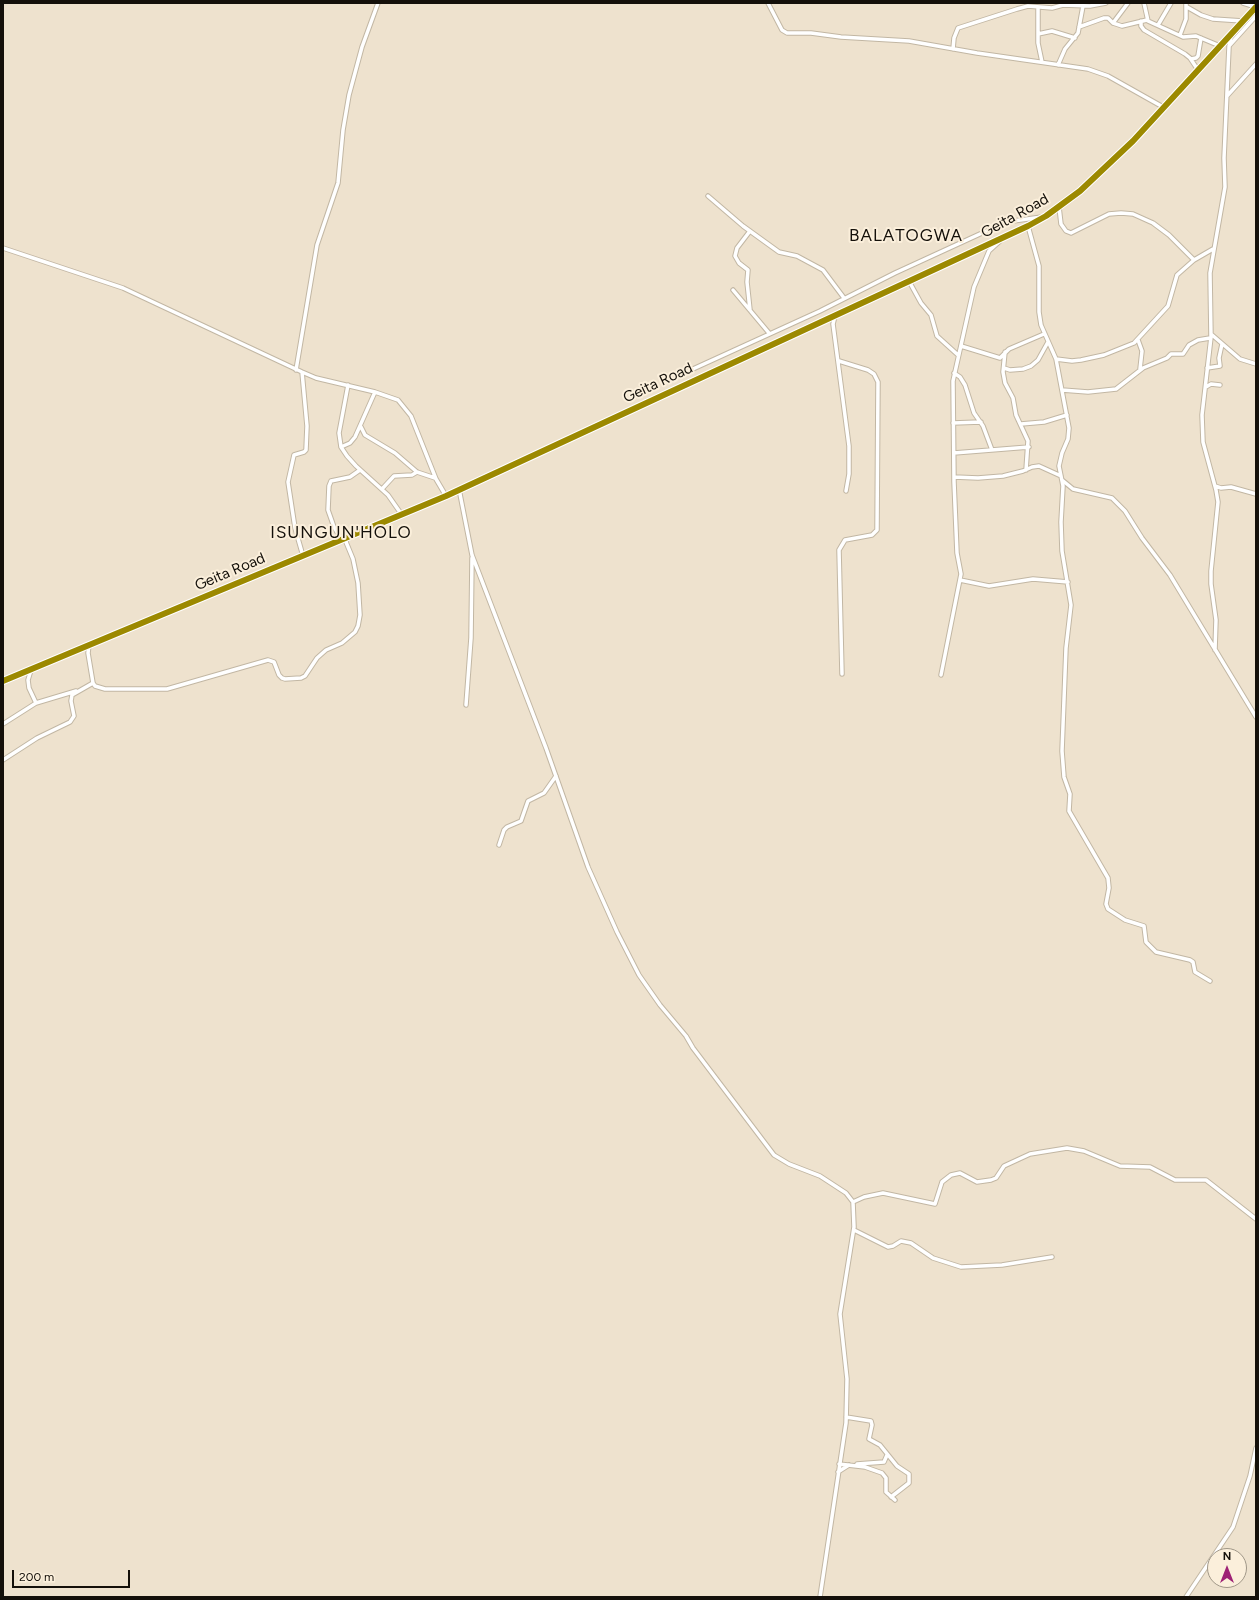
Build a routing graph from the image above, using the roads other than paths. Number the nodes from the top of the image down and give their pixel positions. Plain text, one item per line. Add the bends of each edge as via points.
1 (378, 3) edge
2 (768, 3) edge
3 (1106, 3) edge
4 (1128, 3) edge
5 (1144, 3) edge
6 (1171, 3) edge
7 (1243, 3) edge
8 (1081, 5) edge
9 (1186, 5) edge
10 (1038, 7) junction
11 (1256, 7) edge
12 (1256, 16) edge
13 (1147, 20) junction
14 (1141, 21) junction
15 (1243, 21) junction
16 (1114, 23) junction
17 (1158, 25) junction
18 (1080, 27) junction
19 (1232, 32) junction
20 (1038, 34) junction
21 (1180, 35) junction
22 (1075, 38) junction
23 (1201, 38) junction
24 (1220, 46) junction
25 (1229, 47) junction
26 (953, 49) junction
27 (1191, 59) junction
28 (1042, 62) junction
29 (1256, 64) edge
30 (1058, 65) junction
31 (1198, 70) junction
32 (1227, 96) junction
33 (1163, 107) junction
34 (708, 196) dead end
35 (1059, 207) junction
36 (1046, 216) junction
37 (1028, 226) junction
38 (750, 231) junction
39 (1002, 239) junction
40 (3, 248) edge
41 (1213, 249) junction
42 (1194, 260) junction
43 (911, 282) junction
44 (733, 290) dead end
45 (844, 298) junction
46 (750, 310) junction
47 (835, 316) junction
48 (769, 333) junction
49 (1044, 334) junction
50 (1211, 336) junction
51 (1138, 340) junction
52 (1048, 342) junction
53 (1222, 344) junction
54 (961, 346) junction
55 (1005, 352) junction
56 (958, 355) junction
57 (1056, 359) junction
58 (839, 361) junction
59 (1256, 364) edge
60 (1004, 368) junction
61 (1207, 368) junction
62 (1140, 369) junction
63 (296, 370) junction
64 (302, 372) junction
65 (954, 373) junction
66 (682, 374) dead end
67 (348, 385) junction
68 (1220, 385) dead end
69 (1206, 387) junction
70 (1062, 390) junction
71 (375, 392) junction
72 (1067, 414) junction
73 (981, 422) junction
74 (953, 423) junction
75 (1021, 424) junction
76 (361, 427) junction
77 (341, 447) junction
78 (1029, 447) junction
79 (992, 450) junction
80 (954, 453) junction
81 (360, 470) junction
82 (1026, 470) junction
83 (417, 472) junction
84 (954, 477) junction
85 (435, 478) junction
86 (1062, 478) junction
87 (1215, 486) junction
88 (382, 490) junction
89 (459, 490) junction
90 (846, 492) dead end
91 (1256, 494) edge
92 (446, 496) junction
93 (402, 515) junction
94 (344, 539) junction
95 (472, 555) junction
96 (303, 556) junction
97 (960, 580) junction
98 (1068, 582) junction
99 (89, 645) junction
100 (1215, 650) junction
101 (31, 670) junction
102 (842, 674) dead end
103 (941, 675) dead end
104 (3, 681) edge
105 (93, 683) junction
106 (80, 690) junction
107 (36, 702) junction
108 (466, 705) dead end
109 (1256, 717) edge
110 (3, 724) edge
111 (3, 760) edge
112 (556, 776) junction
113 (499, 845) dead end
114 (1210, 981) dead end
115 (853, 1202) junction
116 (1256, 1219) edge
117 (854, 1230) junction
118 (1052, 1257) dead end
119 (846, 1417) junction
120 (1256, 1448) edge
121 (887, 1453) junction
122 (839, 1464) junction
123 (850, 1465) junction
124 (838, 1472) junction
125 (820, 1597) edge
126 (1186, 1597) edge

1 - 63 street via 362,47 349,95 338,183 317,245
2 - 26 street via 786,33 909,41
3 - 8 street
4 - 16 street
5 - 13 street
6 - 17 street
7 - 11 street
8 - 10 street
8 - 18 street
9 - 15 street via 1213,20
9 - 21 street via 1186,19
10 - 20 street
10 - 26 street via 1023,7 958,28
11 - 15 highway, Geita Road
12 - 25 street
13 - 14 street
13 - 17 street
14 - 16 street via 1125,26
14 - 27 street via 1144,30
15 - 19 highway, Geita Road
16 - 18 street via 1104,18
17 - 21 street
18 - 22 street
19 - 24 highway, Geita Road
19 - 25 street
20 - 22 street via 1052,31
20 - 28 street via 1038,51
21 - 23 street
22 - 30 street via 1065,49
23 - 24 street
23 - 27 street via 1198,56
24 - 31 highway, Geita Road
25 - 32 street
26 - 28 street
27 - 31 street
28 - 30 street
29 - 32 street
30 - 33 street via 1103,74
31 - 33 highway, Geita Road
32 - 41 street via 1225,187
33 - 35 highway, Geita Road via 1133,141 1080,191
34 - 38 street
35 - 36 highway, Geita Road
35 - 42 street via 1061,224 1071,233 1109,214 1133,214 1153,223
36 - 37 highway, Geita Road
36 - 45 street via 1006,222
37 - 39 highway, Geita Road
37 - 49 street via 1039,266 1039,312
38 - 45 street via 780,252 797,256 823,270
38 - 46 street via 737,248 735,256 748,270
39 - 43 highway, Geita Road
39 - 54 street via 989,251 974,287
40 - 63 street via 123,288
41 - 42 street
41 - 50 street via 1210,287
42 - 51 street via 1177,275 1168,306
43 - 47 highway, Geita Road
43 - 56 street via 921,303 931,315 937,336
44 - 46 street
45 - 48 street
46 - 48 street
47 - 58 street
47 - 89 highway, Geita Road
48 - 66 street
49 - 52 street
49 - 55 street
50 - 53 street
50 - 61 street
50 - 62 street via 1189,345 1181,354 1171,354
51 - 57 street via 1096,357 1072,361
51 - 62 street via 1142,351
52 - 57 street
52 - 60 street via 1038,360 1031,366 1023,369
53 - 59 street via 1240,358
53 - 61 street via 1220,366
54 - 55 street via 1000,358
54 - 56 street
55 - 60 street
56 - 65 street
57 - 70 street
58 - 90 street via 848,446
58 - 102 street via 868,370 874,374 878,382 876,530 872,535 845,540 839,550
60 - 75 street via 1005,383
61 - 69 street
62 - 70 street via 1114,389 1088,392
63 - 64 street
64 - 67 street
64 - 96 street via 307,426 306,450 294,455 288,482 295,528
65 - 73 street via 965,385 974,412
65 - 74 street
67 - 71 street
67 - 77 street via 339,434
68 - 69 street via 1211,384
69 - 87 street via 1202,415 1204,442
70 - 72 street
71 - 76 street
71 - 85 street via 398,400 408,410
72 - 75 street via 1044,422
72 - 86 street via 1069,435 1059,461
73 - 74 street
73 - 79 street
74 - 80 street
75 - 78 street
76 - 77 street via 350,443
76 - 83 street via 365,435 395,453
77 - 81 street
78 - 79 street
78 - 82 street
79 - 80 street
80 - 84 street
81 - 88 street
81 - 94 street via 330,483 328,510 334,527
82 - 84 street via 1003,476
82 - 86 street via 1032,466 1039,466
83 - 85 street
83 - 88 street via 412,475 394,476
84 - 97 street
85 - 92 street
86 - 98 street via 1062,545
86 - 100 street via 1073,488 1104,495 1119,504 1165,567
87 - 91 street via 1232,487
87 - 100 street via 1218,502 1211,570 1216,620
88 - 93 street
89 - 92 highway, Geita Road
89 - 95 street
92 - 93 highway, Geita Road
93 - 94 highway, Geita Road
94 - 96 highway, Geita Road
94 - 105 street via 358,583 360,621 355,632 314,661 305,676 285,679 279,675 274,662 268,660 160,690 105,690
95 - 108 street via 471,638
95 - 112 street
96 - 99 highway, Geita Road
97 - 98 street via 989,586 1033,579
97 - 103 street
98 - 114 street via 1071,605 1066,648 1062,759 1064,777 1070,794 1069,811 1109,881 1106,902 1108,910 1125,920 1144,926 1146,942 1156,952 1190,960 1195,972
99 - 101 highway, Geita Road
99 - 105 street
100 - 109 street
101 - 104 highway, Geita Road
101 - 107 street via 28,680
105 - 106 street
106 - 107 street
106 - 111 street via 71,698 74,716 70,722 37,738
107 - 110 street
112 - 113 street via 544,794 528,801 521,821 504,830
112 - 115 street via 597,889 639,974 660,1005 774,1155 820,1176 846,1193
115 - 116 street via 883,1192 935,1204 942,1182 951,1175 960,1174 977,1182 991,1180 996,1178 1004,1166 1030,1154 1067,1148 1084,1150 1120,1166 1150,1167 1175,1180 1206,1180
115 - 117 street
117 - 118 street via 888,1247 901,1241 911,1243 933,1258 961,1267 1002,1265
117 - 119 street via 840,1314 847,1365
119 - 121 street via 871,1421 869,1439 880,1445
119 - 122 street
120 - 126 street via 1250,1476 1233,1527
121 - 123 street via 882,1463
121 - 123 street via 889,1459 908,1472 910,1478 906,1487 893,1499 886,1492 886,1478 882,1473 872,1468
122 - 123 street
122 - 124 street
123 - 124 street
124 - 125 street

